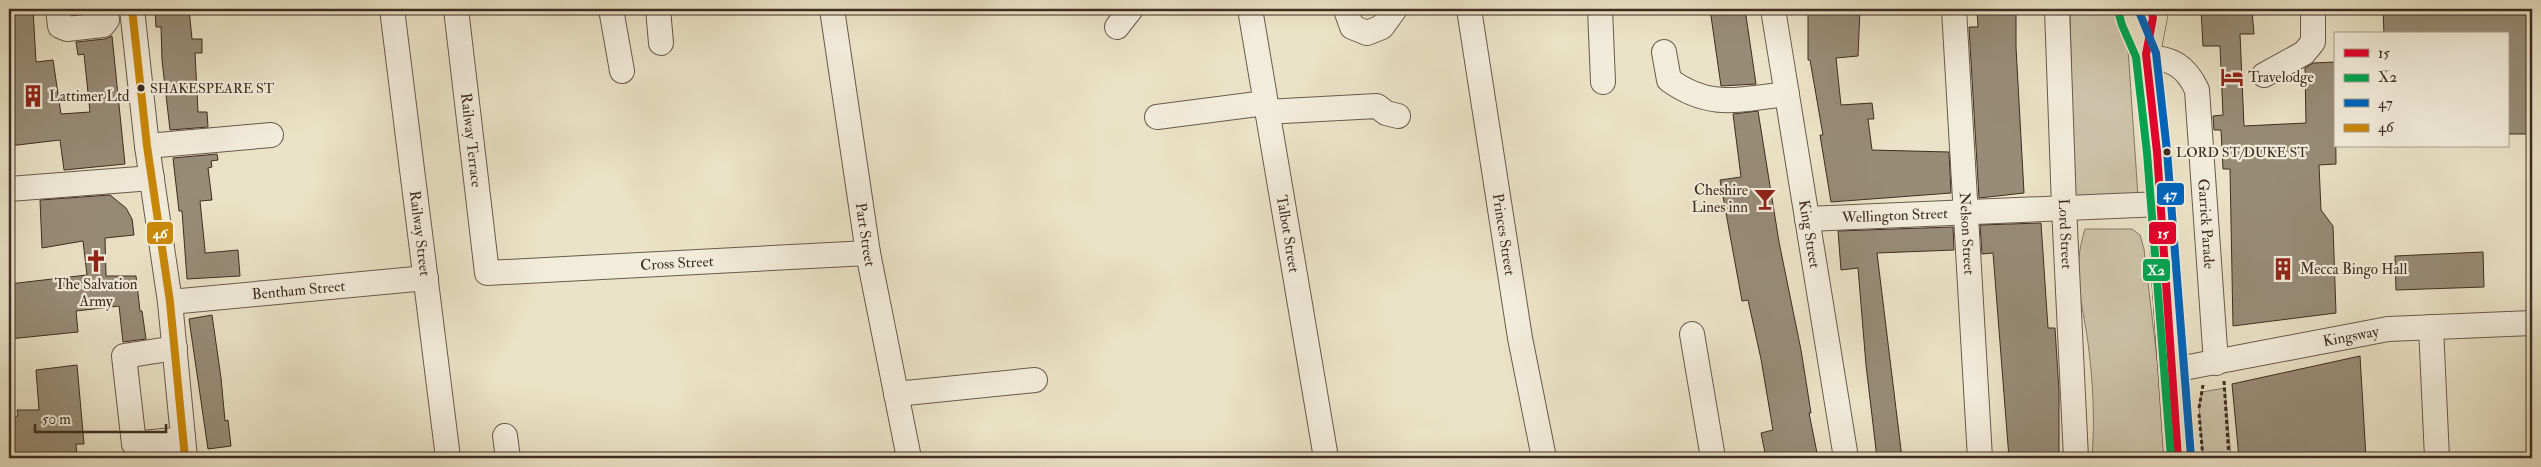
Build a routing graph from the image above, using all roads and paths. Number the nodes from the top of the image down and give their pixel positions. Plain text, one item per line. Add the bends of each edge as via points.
1 (58, 9) edge
2 (106, 9) edge
3 (132, 9) edge
4 (392, 9) edge
5 (456, 9) edge
6 (612, 9) edge
7 (658, 9) edge
8 (832, 9) edge
9 (1250, 9) edge
10 (1349, 9) edge
11 (1395, 9) edge
12 (1469, 9) edge
13 (1482, 9) edge
14 (1600, 9) edge
15 (1773, 9) edge
16 (1954, 9) edge
17 (2058, 9) edge
18 (2128, 9) edge
19 (2151, 9) edge
20 (2313, 9) edge
21 (660, 43) dead end
22 (1664, 52) dead end
23 (2146, 55) junction
24 (622, 71) dead end
25 (2264, 76) dead end
26 (1603, 82) dead end
27 (1787, 94) junction
28 (1266, 107) junction
29 (1398, 116) dead end
30 (1157, 117) dead end
31 (271, 135) dead end
32 (148, 146) junction
33 (152, 178) junction
34 (9, 189) edge
35 (2161, 204) junction
36 (2064, 207) junction
37 (1964, 212) junction
38 (1807, 219) junction
39 (868, 253) junction
40 (487, 273) joint
41 (426, 278) junction
42 (170, 302) junction
43 (2532, 323) edge
44 (2431, 327) junction
45 (1692, 334) dead end
46 (175, 348) junction
47 (2173, 370) junction
48 (2212, 374) junction
49 (1035, 380) dead end
50 (896, 394) junction
51 (184, 448) edge
52 (2185, 456) edge
53 (448, 458) edge
54 (909, 458) edge
55 (1326, 458) edge
56 (1544, 458) edge
57 (1713, 458) edge
58 (1846, 458) edge
59 (1980, 458) edge
60 (2076, 458) edge
61 (2230, 458) edge
62 (2437, 458) edge

1 - 2 street via 60,26 67,29 102,25 107,20
3 - 32 street
4 - 41 street, Railway Street
5 - 40 street, Railway Terrace
6 - 24 street
7 - 21 street
8 - 39 street, Part Street
9 - 28 street, Talbot Street
10 - 11 street via 1347,13 1352,27 1367,33 1382,26
12 - 13 street
12 - 56 street, Princes Street via 1520,338
14 - 26 street
15 - 27 street, King Street
16 - 37 street, Nelson Street
17 - 36 street, Lord Street
18 - 23 highway
19 - 23 highway via 2153,18
20 - 25 street via 2313,42 2304,53
22 - 27 street via 1669,80 1687,93 1711,101
23 - 35 highway
23 - 48 street, Garrick Parade via 2176,62 2197,90
27 - 38 street, King Street
28 - 29 street via 1377,106
28 - 30 street
28 - 55 street, Talbot Street
31 - 32 street
32 - 33 street
33 - 34 street
33 - 42 street
35 - 36 street, Wellington Street
35 - 47 highway
36 - 37 street, Wellington Street
36 - 60 street, Lord Street
37 - 38 street, Wellington Street
37 - 59 street, Nelson Street
38 - 58 street, King Street
39 - 40 street, Cross Street
39 - 50 street, Part Street
41 - 42 street, Bentham Street
41 - 53 street, Railway Street
42 - 46 street
43 - 44 street, Kingsway
44 - 48 street, Kingsway via 2388,329
44 - 62 street
45 - 57 street
46 - 51 street
46 - 51 street via 124,356 134,444
47 - 48 street, Kingsway
47 - 52 highway
48 - 52 path
48 - 61 path via 2224,377
49 - 50 street
50 - 54 street, Part Street

